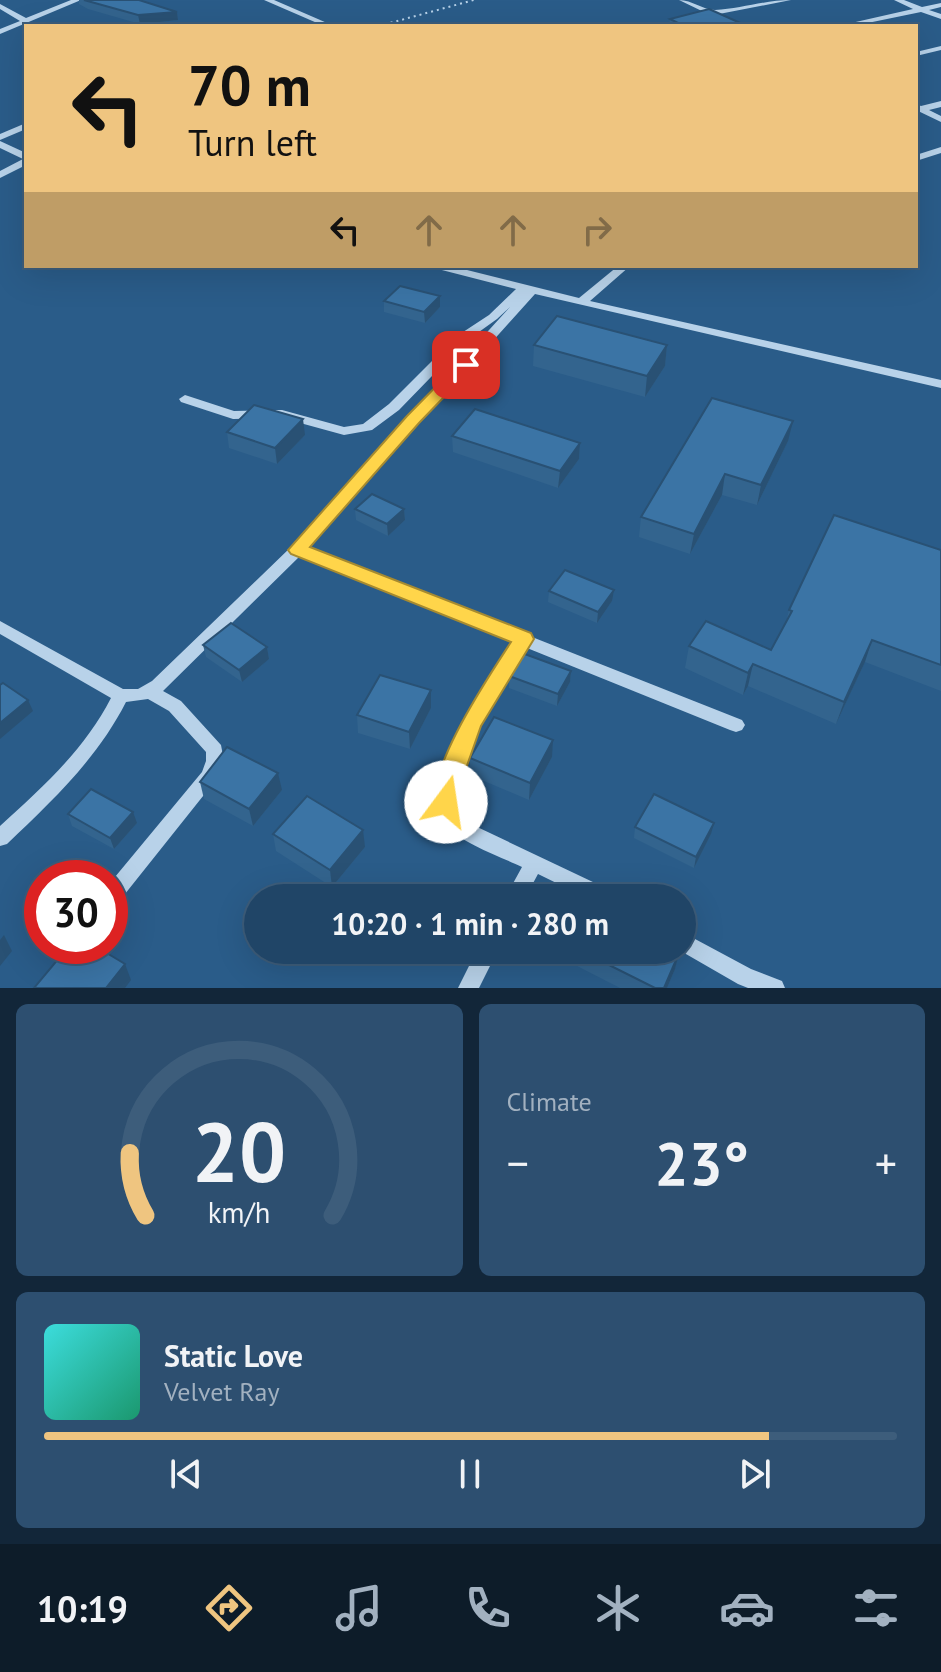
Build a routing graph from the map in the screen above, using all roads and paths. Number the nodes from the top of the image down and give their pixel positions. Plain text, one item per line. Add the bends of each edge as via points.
1 (77, 0) edge
2 (268, 0) edge
3 (474, 0) edge
4 (683, 0) edge
5 (787, 0) edge
6 (898, 0) edge
7 (941, 5) edge
8 (0, 6) edge
9 (925, 9) junction
10 (711, 13) junction
11 (941, 17) edge
12 (25, 21) junction
13 (325, 24) edge
14 (386, 24) edge
15 (735, 24) edge
16 (852, 24) edge
17 (0, 32) edge
18 (941, 48) edge
19 (918, 54) edge
20 (941, 104) edge
21 (918, 108) edge
22 (941, 119) edge
23 (24, 128) edge
24 (0, 137) edge
25 (0, 144) edge
26 (941, 150) edge
27 (918, 157) edge
28 (24, 158) edge
29 (24, 160) edge
30 (0, 175) edge
31 (446, 268) edge
32 (623, 268) edge
33 (528, 289) junction
34 (581, 302) junction
35 (941, 384) edge
36 (185, 399) dead end
37 (297, 550) junction
38 (0, 627) edge
39 (524, 639) junction
40 (149, 691) junction
41 (121, 696) junction
42 (736, 725) dead end
43 (0, 838) edge
44 (534, 863) junction
45 (128, 876) edge
46 (523, 884) edge
47 (578, 884) edge
48 (696, 951) edge
49 (481, 964) edge
50 (743, 983) edge
51 (468, 988) edge
52 (775, 988) edge

1 - 12 street
2 - 13 street
3 - 14 path
4 - 10 street
5 - 10 street
6 - 9 street
7 - 9 street
8 - 12 street
9 - 11 street
9 - 16 street
10 - 15 street
12 - 17 street
18 - 19 street
20 - 21 street
21 - 22 street
23 - 24 street
25 - 28 street
26 - 27 street
29 - 30 street
31 - 33 street
32 - 34 street
33 - 34 street
33 - 36 street via 461,339 367,427 344,431 282,414 233,415
33 - 37 street
34 - 35 street
37 - 39 street
37 - 40 street
38 - 41 street
39 - 42 street
39 - 44 street via 471,724 446,802 459,826
40 - 41 street
40 - 45 street via 175,706 215,750 215,761 209,776
41 - 43 street via 101,732
44 - 46 street
44 - 47 street
48 - 50 street
49 - 51 street
50 - 52 street

